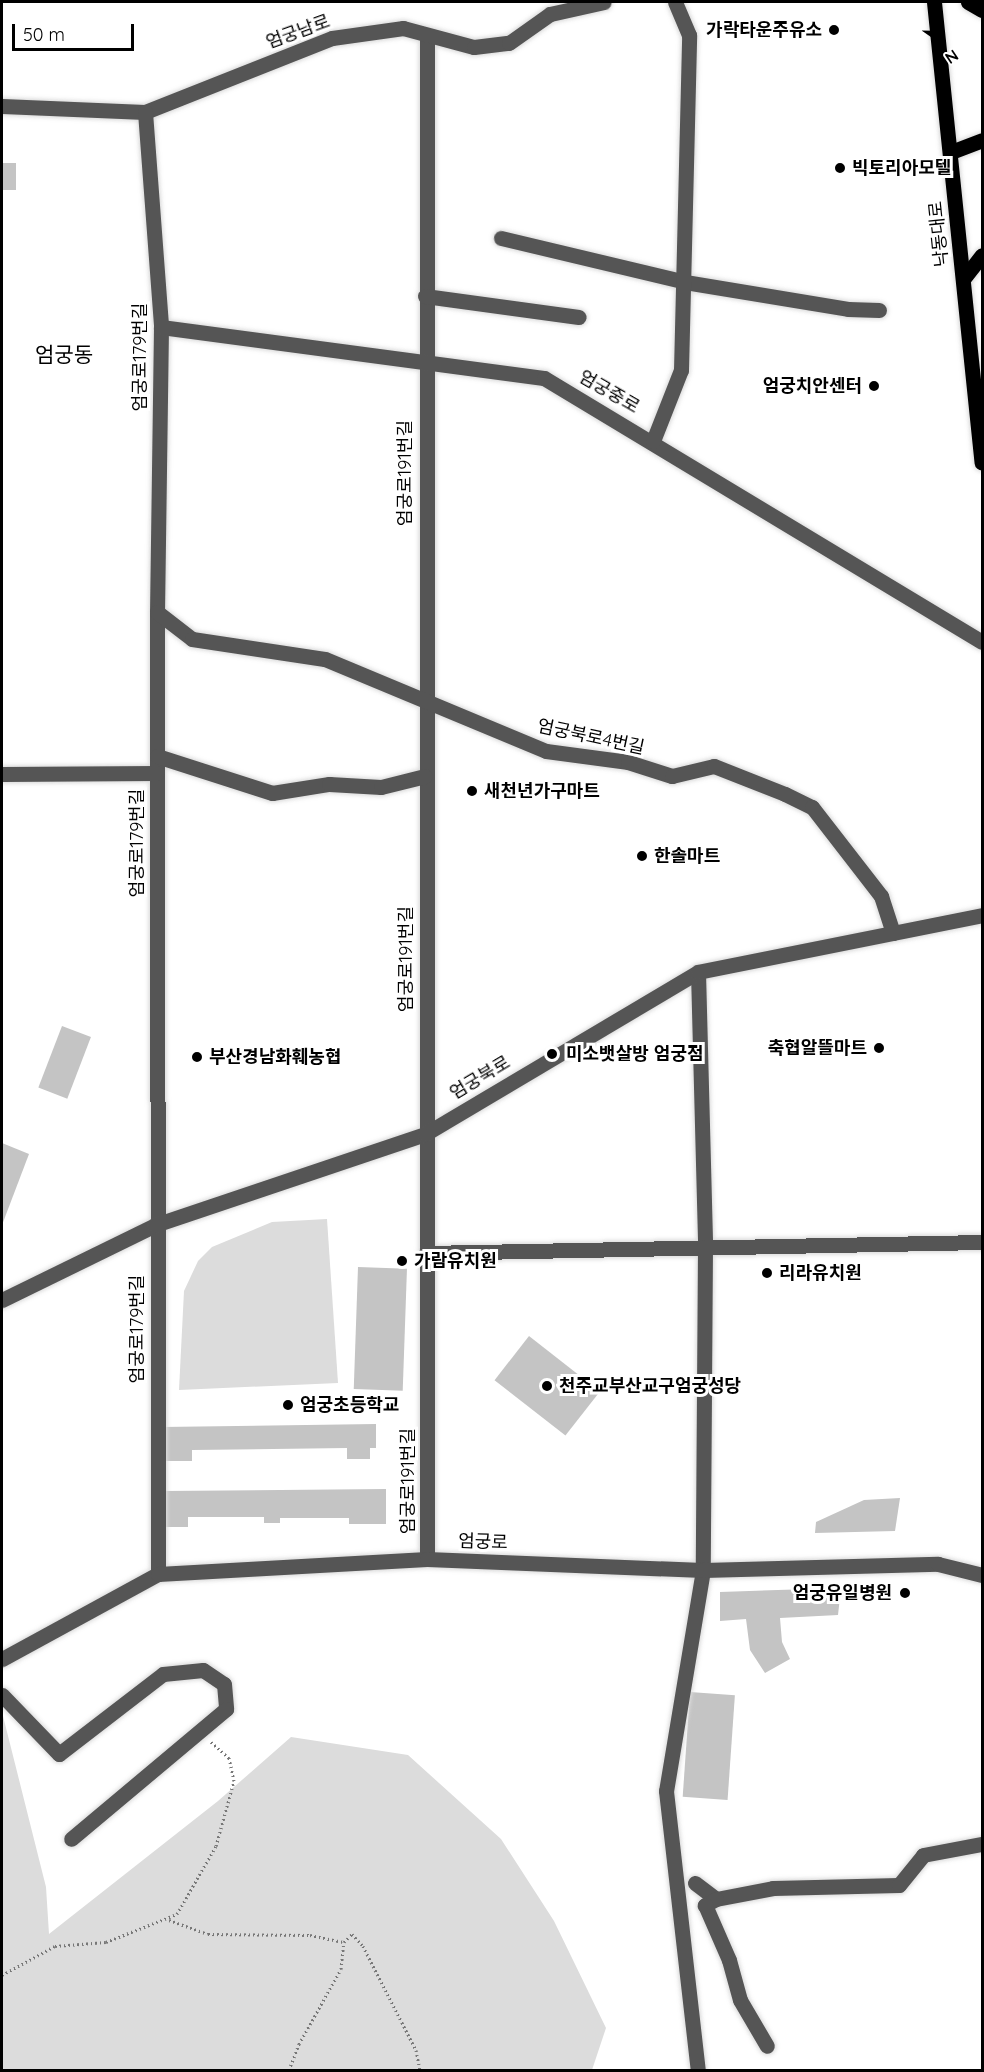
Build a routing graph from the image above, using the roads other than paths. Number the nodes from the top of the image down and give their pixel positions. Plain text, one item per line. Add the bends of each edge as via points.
1 (604, 2) edge
2 (675, 2) edge
3 (934, 2) edge
4 (968, 2) edge
5 (982, 10) edge
6 (427, 35) junction
7 (2, 106) edge
8 (145, 112) junction
9 (982, 140) edge
10 (951, 152) junction
11 (501, 238) dead end
12 (982, 255) edge
13 (964, 278) junction
14 (685, 282) junction
15 (425, 296) junction
16 (879, 310) dead end
17 (579, 317) dead end
18 (161, 327) junction
19 (424, 360) junction
20 (653, 441) junction
21 (982, 463) edge
22 (157, 612) junction
23 (982, 642) edge
24 (424, 703) junction
25 (157, 756) junction
26 (156, 773) junction
27 (2, 774) edge
28 (425, 776) junction
29 (982, 915) edge
30 (893, 933) junction
31 (698, 972) junction
32 (425, 1134) junction
33 (155, 1225) junction
34 (982, 1242) edge
35 (705, 1247) junction
36 (426, 1253) junction
37 (2, 1300) edge
38 (428, 1559) junction
39 (703, 1570) junction
40 (158, 1574) junction
41 (982, 1575) edge
42 (2, 1659) edge
43 (2, 1695) edge
44 (71, 1839) dead end
45 (982, 1844) edge
46 (695, 1883) dead end
47 (716, 1899) junction
48 (767, 2046) dead end
49 (698, 2070) edge

1 - 6 street, 엄궁남로 via 550,14 509,43 474,47
2 - 14 street via 689,35
3 - 10 main road, 낙동대로
4 - 5 main road
6 - 8 street, 엄궁남로 via 403,28 332,38
6 - 15 street, 엄궁로191번길
7 - 8 street, 엄궁남로
8 - 18 street, 엄궁로179번길
9 - 10 main road
10 - 13 main road, 낙동대로
11 - 14 street
12 - 13 main road
13 - 21 main road, 낙동대로
14 - 16 street via 848,309
14 - 20 street via 681,370
15 - 17 street
15 - 19 street, 엄궁로191번길
18 - 19 street, 엄궁중로
18 - 22 street, 엄궁로179번길
19 - 20 street, 엄궁중로 via 544,378
19 - 24 street, 엄궁로191번길
20 - 23 street, 엄궁중로
22 - 24 street, 엄궁북로4번길 via 192,639 325,659
22 - 25 street, 엄궁로179번길
24 - 28 street, 엄궁로191번길
24 - 30 street, 엄궁북로4번길 via 546,751 628,762 672,776 714,766 812,807 881,896
25 - 26 street, 엄궁로179번길
25 - 28 street via 272,793 330,784 381,787
26 - 27 street
26 - 33 street, 엄궁로179번길
28 - 32 street, 엄궁로191번길
29 - 30 street, 엄궁북로
30 - 31 street, 엄궁북로
31 - 32 street, 엄궁북로
31 - 35 street
32 - 33 street, 엄궁북로
32 - 36 street, 엄궁로191번길
33 - 37 street, 엄궁북로
33 - 40 street, 엄궁로179번길
34 - 35 street
35 - 36 street
35 - 39 street
36 - 38 street, 엄궁로191번길
38 - 39 street, 엄궁로
38 - 40 street, 엄궁로
39 - 41 street, 엄궁로 via 938,1564
39 - 49 street via 666,1791
40 - 42 street, 엄궁로
43 - 44 street via 59,1754 163,1674 202,1670 224,1684 226,1709
45 - 47 street via 923,1855 899,1885 773,1888
46 - 47 street
47 - 48 street via 705,1905 729,1959 740,2000

